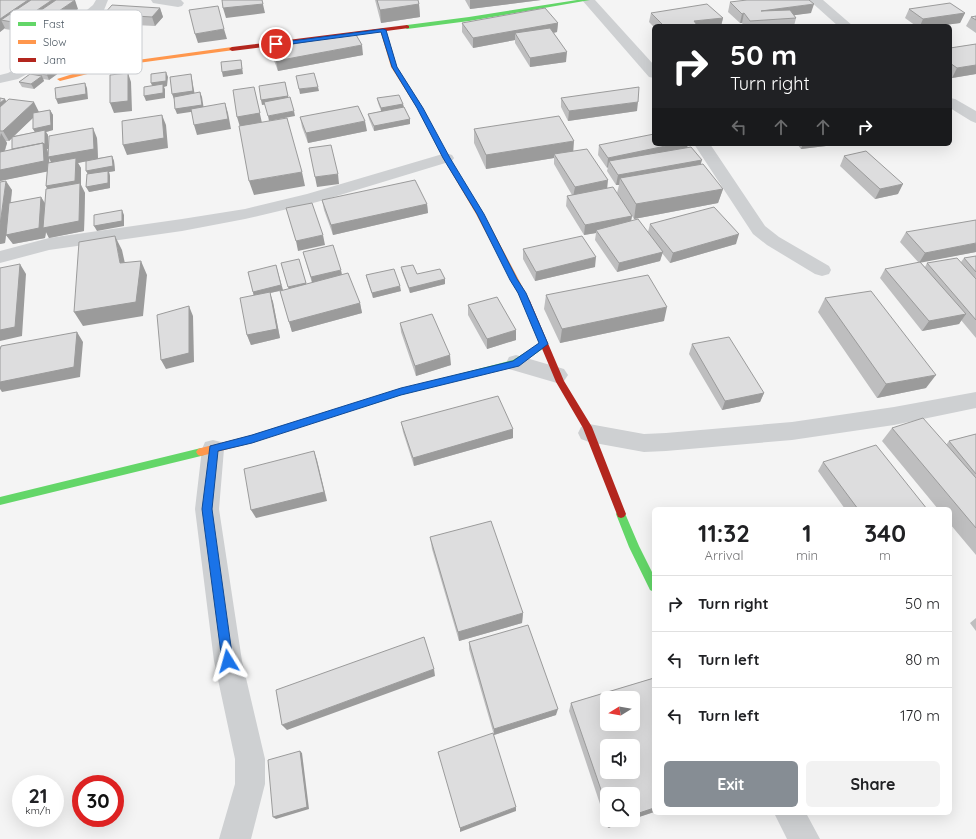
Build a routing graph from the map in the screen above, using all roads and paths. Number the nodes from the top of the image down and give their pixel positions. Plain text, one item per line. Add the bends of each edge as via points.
1 (102, 0) edge
2 (157, 0) edge
3 (587, 0) edge
4 (815, 0) edge
5 (178, 4) dead end
6 (94, 10) edge
7 (844, 24) edge
8 (383, 30) junction
9 (142, 61) edge
10 (652, 72) edge
11 (17, 74) edge
12 (75, 74) edge
13 (0, 79) edge
14 (60, 79) dead end
15 (952, 103) edge
16 (976, 118) edge
17 (703, 146) edge
18 (446, 158) junction
19 (0, 257) edge
20 (822, 270) dead end
21 (544, 344) junction
22 (516, 363) junction
23 (557, 375) junction
24 (976, 400) edge
25 (589, 433) junction
26 (213, 449) junction
27 (0, 501) edge
28 (652, 583) edge
29 (790, 815) edge
30 (234, 837) edge
31 (804, 839) edge

1 - 6 street
2 - 5 street
3 - 8 street
3 - 10 street
4 - 7 street
8 - 9 street
8 - 18 street via 394,67 420,108
11 - 13 street
12 - 14 street
15 - 16 street
17 - 20 street via 759,230 773,242
18 - 19 street via 311,198 245,214 49,244
18 - 21 street via 480,214 522,293
21 - 22 street
21 - 23 street
22 - 23 street
22 - 26 street via 401,392
23 - 25 street
24 - 25 street via 894,416 792,431 666,442 644,443
25 - 28 street via 634,547
26 - 27 street
26 - 30 street via 207,509 228,661 250,759 250,784
29 - 31 street

